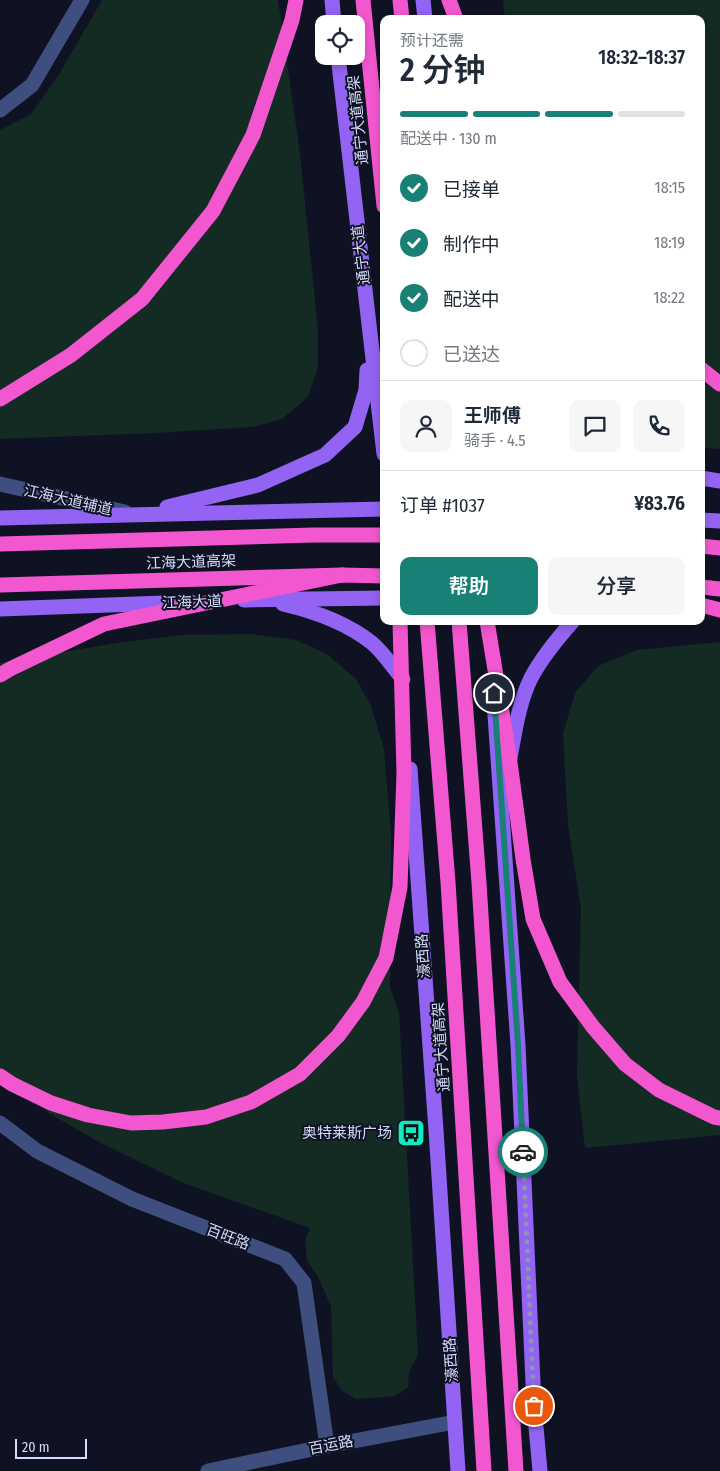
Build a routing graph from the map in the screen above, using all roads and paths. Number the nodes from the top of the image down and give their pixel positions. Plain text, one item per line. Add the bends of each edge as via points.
1 (82, 0) edge
2 (296, 0) edge
3 (332, 0) edge
4 (363, 0) edge
5 (400, 0) edge
6 (423, 0) edge
7 (449, 0) edge
8 (333, 15) edge
9 (402, 15) edge
10 (425, 15) edge
11 (455, 15) edge
12 (339, 65) edge
13 (0, 110) edge
14 (380, 167) edge
15 (368, 318) junction
16 (705, 372) edge
17 (720, 384) edge
18 (0, 399) edge
19 (380, 420) edge
20 (705, 479) edge
21 (720, 481) edge
22 (0, 484) edge
23 (380, 509) edge
24 (136, 515) junction
25 (0, 518) edge
26 (705, 520) edge
27 (720, 522) edge
28 (380, 535) edge
29 (0, 544) edge
30 (705, 546) edge
31 (720, 548) edge
32 (342, 575) junction
33 (380, 576) edge
34 (0, 585) edge
35 (705, 587) edge
36 (720, 589) edge
37 (380, 598) edge
38 (264, 599) junction
39 (705, 607) edge
40 (0, 609) edge
41 (720, 609) edge
42 (399, 625) edge
43 (399, 625) edge
44 (427, 625) edge
45 (459, 625) edge
46 (487, 625) edge
47 (488, 625) edge
48 (569, 625) edge
49 (0, 675) edge
50 (403, 679) junction
51 (502, 801) junction
52 (0, 1076) edge
53 (720, 1118) edge
54 (0, 1123) edge
55 (455, 1422) junction
56 (327, 1446) junction
57 (208, 1471) edge
58 (458, 1471) edge
59 (484, 1471) edge
60 (516, 1471) edge
61 (540, 1471) edge

1 - 13 street via 32,85
2 - 18 highway via 253,135 213,211 142,298 71,355
3 - 8 main road
4 - 14 highway, 通宁大道高架
5 - 9 highway
6 - 10 main road
7 - 11 highway
12 - 15 main road, 通宁大道
15 - 19 main road, 通宁大道
15 - 24 main road via 366,390 355,427 325,455 258,485
16 - 17 highway
20 - 21 main road
22 - 24 street, 江海大道辅道
23 - 24 main road
24 - 25 main road
26 - 27 main road
28 - 29 highway, 江海大道高架 via 313,534
30 - 31 highway
32 - 33 highway, 江海大道高架
32 - 34 highway, 江海大道高架, bridge
32 - 49 highway, bridge via 104,624
35 - 36 highway
37 - 38 main road, 江海大道
38 - 40 main road, 江海大道
38 - 50 main road via 306,609 348,628 373,644
39 - 41 highway, bridge
42 - 50 main road, 濠西路
43 - 52 highway, bridge via 404,773 400,887 386,958 363,1002 338,1036 300,1074 251,1102 206,1117 131,1122 88,1115 51,1103
44 - 59 highway, 通宁大道高架 via 448,882
45 - 60 highway
46 - 51 main road
47 - 53 highway, bridge via 533,919 560,982 625,1064 660,1090
48 - 51 main road via 549,648 530,679 518,717
50 - 55 main road, 濠西路
51 - 61 main road
54 - 56 street, 百旺路 via 37,1151 132,1199 285,1259 304,1283
55 - 56 street, 百运路
55 - 58 main road, 濠西路
56 - 57 street, 百运路

